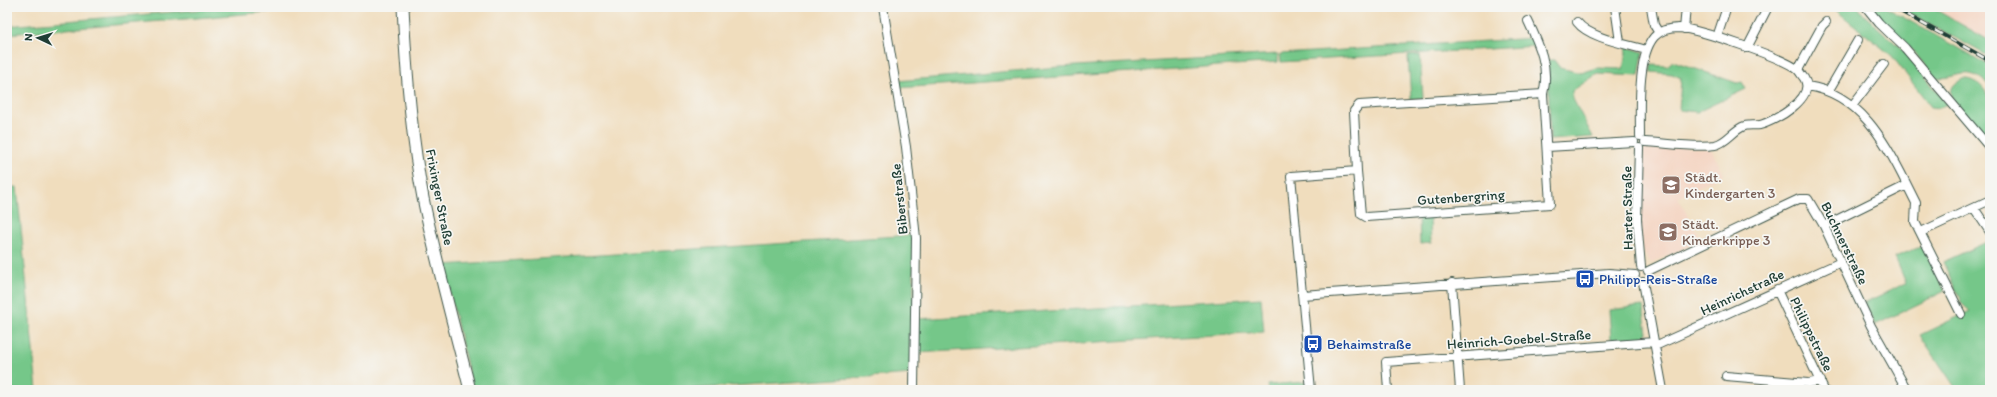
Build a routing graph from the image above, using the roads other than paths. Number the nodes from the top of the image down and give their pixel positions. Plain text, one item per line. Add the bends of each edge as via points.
1 (403, 7) edge
2 (883, 7) edge
3 (1615, 7) edge
4 (1651, 7) edge
5 (1686, 7) edge
6 (1727, 7) edge
7 (1768, 7) edge
8 (1866, 7) edge
9 (1528, 20) dead end
10 (1577, 22) dead end
11 (1826, 22) dead end
12 (1684, 29) junction
13 (1659, 33) junction
14 (1717, 37) junction
15 (1858, 40) dead end
16 (1620, 42) junction
17 (1747, 48) junction
18 (1646, 50) junction
19 (1884, 64) dead end
20 (1798, 70) junction
21 (1806, 86) junction
22 (1829, 90) junction
23 (1543, 94) junction
24 (1852, 106) junction
25 (1640, 142) junction
26 (1547, 147) junction
27 (1990, 148) edge
28 (1357, 172) junction
29 (1907, 185) junction
30 (1990, 200) edge
31 (1974, 208) junction
32 (1824, 226) junction
33 (1921, 232) junction
34 (1990, 232) edge
35 (1840, 262) junction
36 (1645, 269) junction
37 (1635, 275) junction
38 (1643, 282) junction
39 (1452, 283) junction
40 (1777, 290) junction
41 (1302, 295) junction
42 (1960, 314) dead end
43 (1655, 344) junction
44 (1457, 356) junction
45 (1726, 376) dead end
46 (1820, 381) junction
47 (470, 390) edge
48 (914, 390) edge
49 (1311, 390) edge
50 (1388, 390) edge
51 (1460, 390) edge
52 (1663, 390) edge
53 (1824, 390) edge
54 (1907, 390) edge

1 - 47 street, Frixinger Straße via 412,128 423,198
2 - 48 street, Biberstraße via 906,147 916,238
3 - 16 street
4 - 13 street via 1654,25
5 - 12 street
6 - 14 street
7 - 17 street
8 - 27 street via 1905,48
9 - 23 street, Gutenbergring via 1542,51
10 - 16 street via 1586,31
11 - 20 street
12 - 13 street via 1674,28
12 - 14 street
13 - 18 street
14 - 17 street
15 - 22 street
16 - 18 street
17 - 20 street
18 - 25 street, Harter Straße via 1643,61
19 - 24 street
20 - 21 street
21 - 22 street
21 - 25 street via 1800,100 1792,108 1761,124 1740,127 1721,143 1708,145
22 - 24 street
23 - 26 street, Gutenbergring
23 - 28 street, Gutenbergring via 1359,105 1354,111
24 - 29 street via 1870,123 1896,162
25 - 26 street
25 - 36 street, Harter Straße via 1637,219
26 - 28 street, Gutenbergring via 1550,204 1366,217 1361,214
28 - 41 street via 1291,176
29 - 32 street
29 - 33 street via 1916,203 1915,222
30 - 31 street
31 - 33 street
31 - 34 street
32 - 35 street, Buchnerstraße
32 - 36 street, Buchnerstraße via 1811,202 1804,198 1799,199
33 - 42 street
35 - 40 street, Heinrichstraße
35 - 54 street, Buchnerstraße via 1871,326
36 - 37 street, Harter Straße via 1636,270
36 - 38 street, Harter Straße via 1649,276
37 - 38 street via 1637,280
37 - 39 street via 1609,273
38 - 43 street
39 - 41 street
39 - 44 street
40 - 43 street, Heinrichstraße
40 - 46 street, Philippstraße
41 - 49 street
43 - 44 street, Heinrich-Goebel-Straße
43 - 52 street
44 - 50 street, Heinrich-Goebel-Straße via 1386,362
44 - 51 street
45 - 46 street via 1808,383
46 - 53 street, Philippstraße

